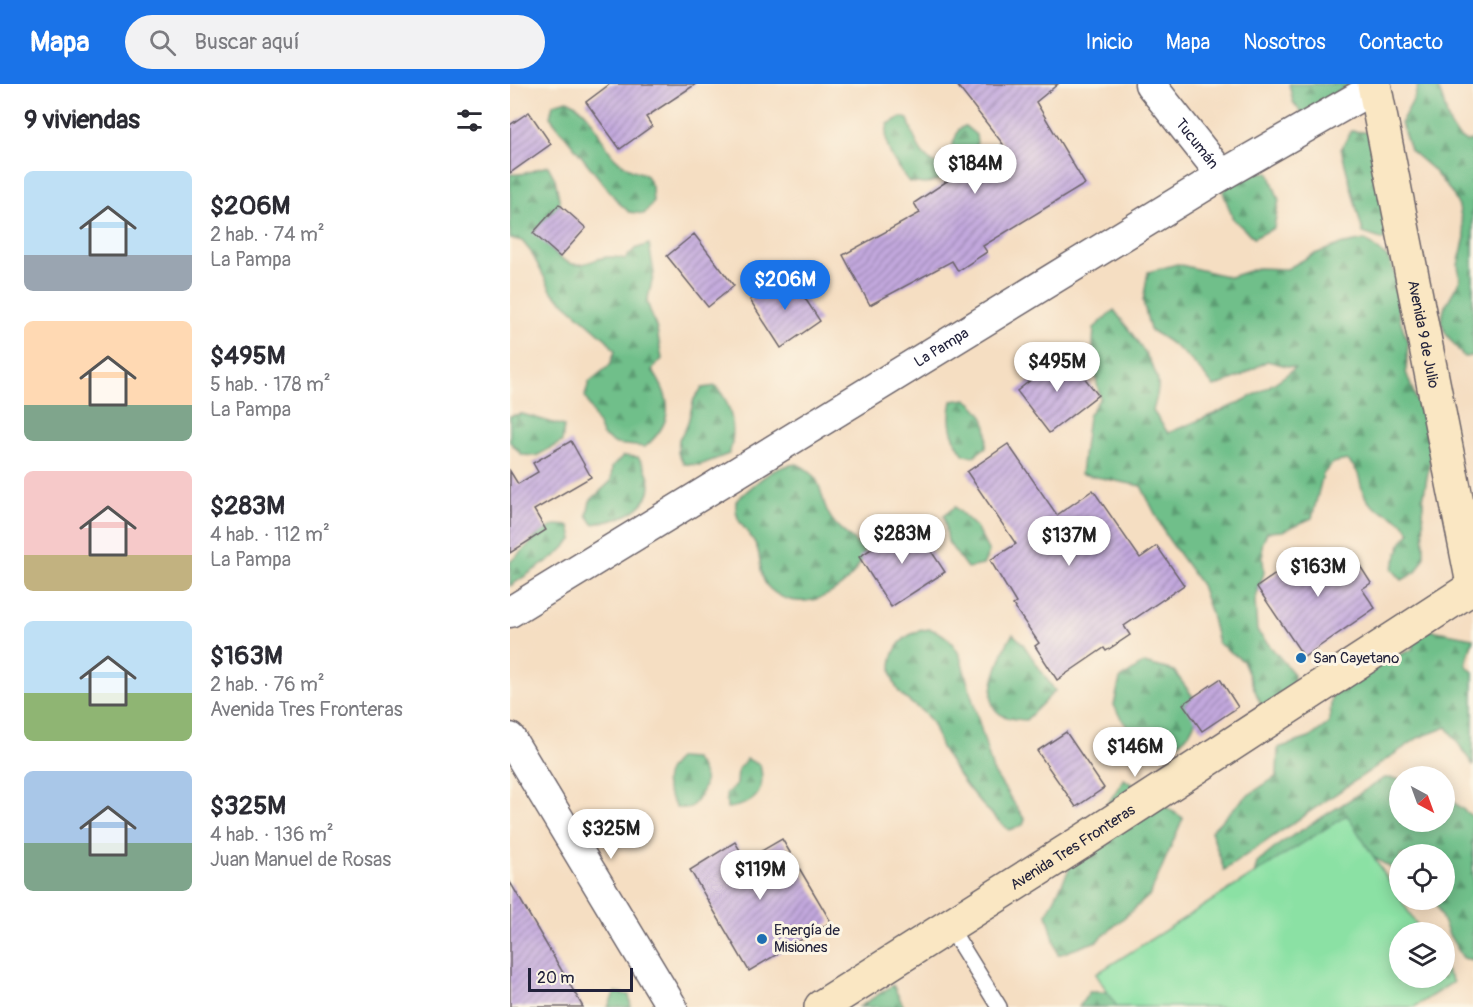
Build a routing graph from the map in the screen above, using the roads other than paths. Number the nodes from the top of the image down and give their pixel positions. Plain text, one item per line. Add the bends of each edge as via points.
1 (1150, 84) edge
2 (1374, 86) edge
3 (1222, 175) junction
4 (1473, 585) edge
5 (510, 612) edge
6 (510, 738) edge
7 (949, 926) junction
8 (672, 1007) edge
9 (821, 1007) edge
10 (999, 1007) edge

1 - 3 street, Tucumán
2 - 3 street, La Pampa
2 - 4 main road, Avenida 9 de Julio
3 - 5 street, La Pampa
4 - 7 main road, Avenida Tres Fronteras
6 - 8 street
7 - 9 main road, Avenida Tres Fronteras
7 - 10 lane

